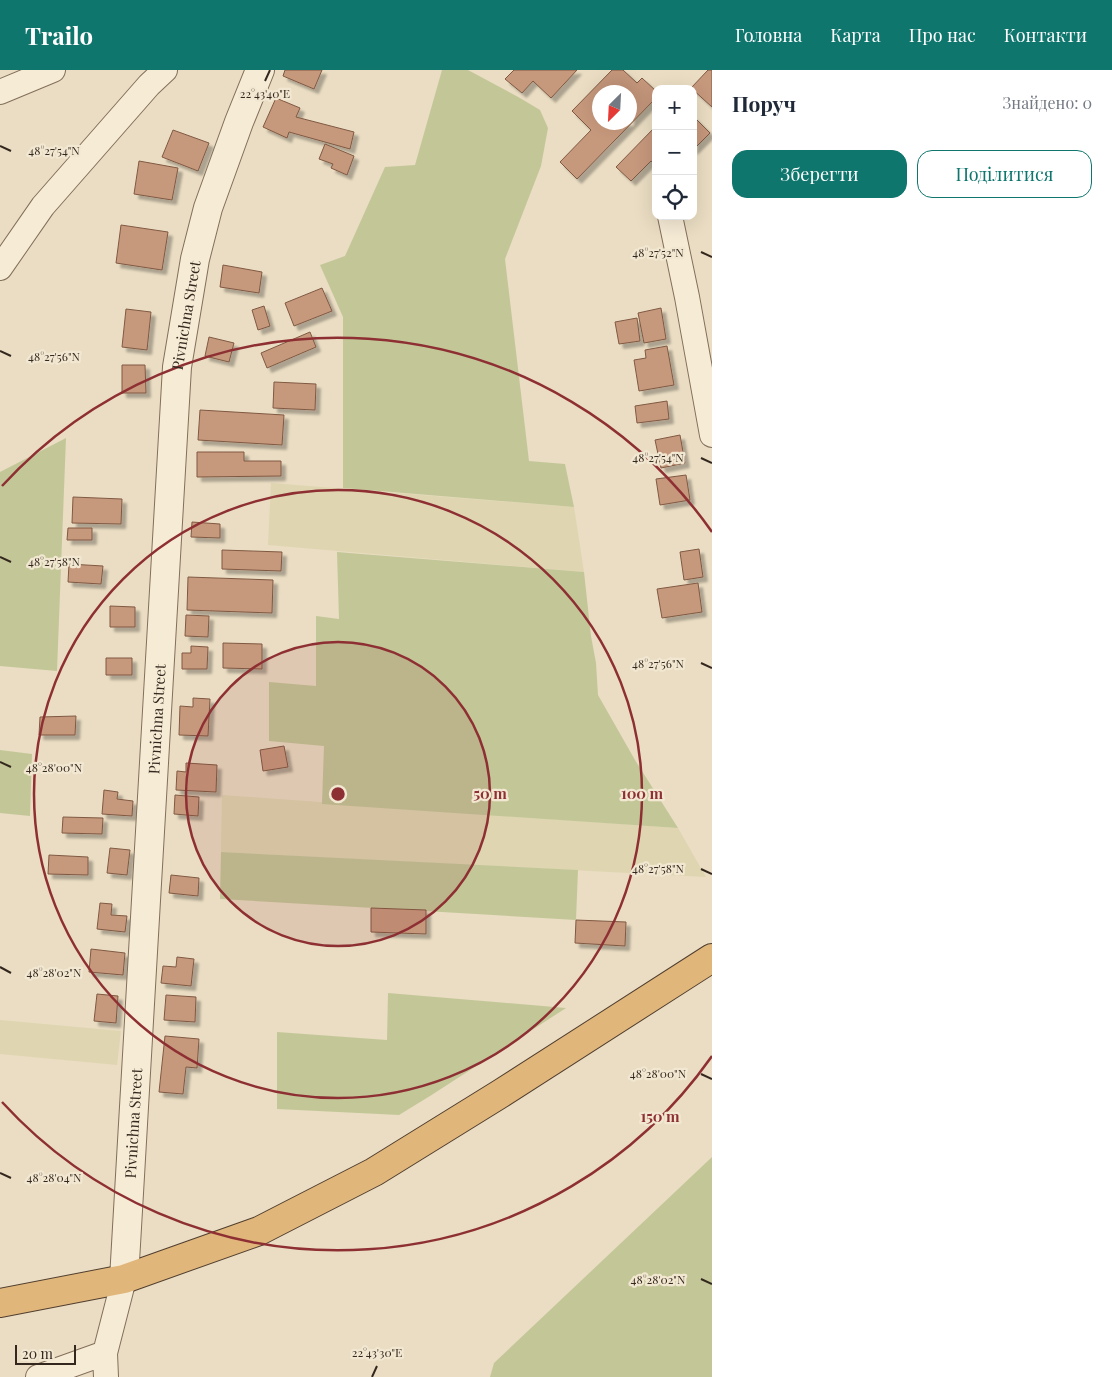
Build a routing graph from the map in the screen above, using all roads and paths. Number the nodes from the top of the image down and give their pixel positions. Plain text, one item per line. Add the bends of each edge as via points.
1 (53, 70) edge
2 (165, 70) edge
3 (260, 70) edge
4 (0, 92) edge
5 (671, 220) edge
6 (0, 268) edge
7 (712, 435) edge
8 (712, 958) edge
9 (124, 1279) junction
10 (0, 1303) edge
11 (105, 1353) junction
12 (38, 1377) edge
13 (106, 1377) edge

1 - 4 street
2 - 6 street via 43,206
3 - 9 street, Pivnichna Street via 208,208 195,259 177,367
5 - 7 street
8 - 9 highway via 374,1172 259,1231
9 - 10 highway
9 - 11 street, Pivnichna Street
11 - 12 street
11 - 13 street, Pivnichna Street

